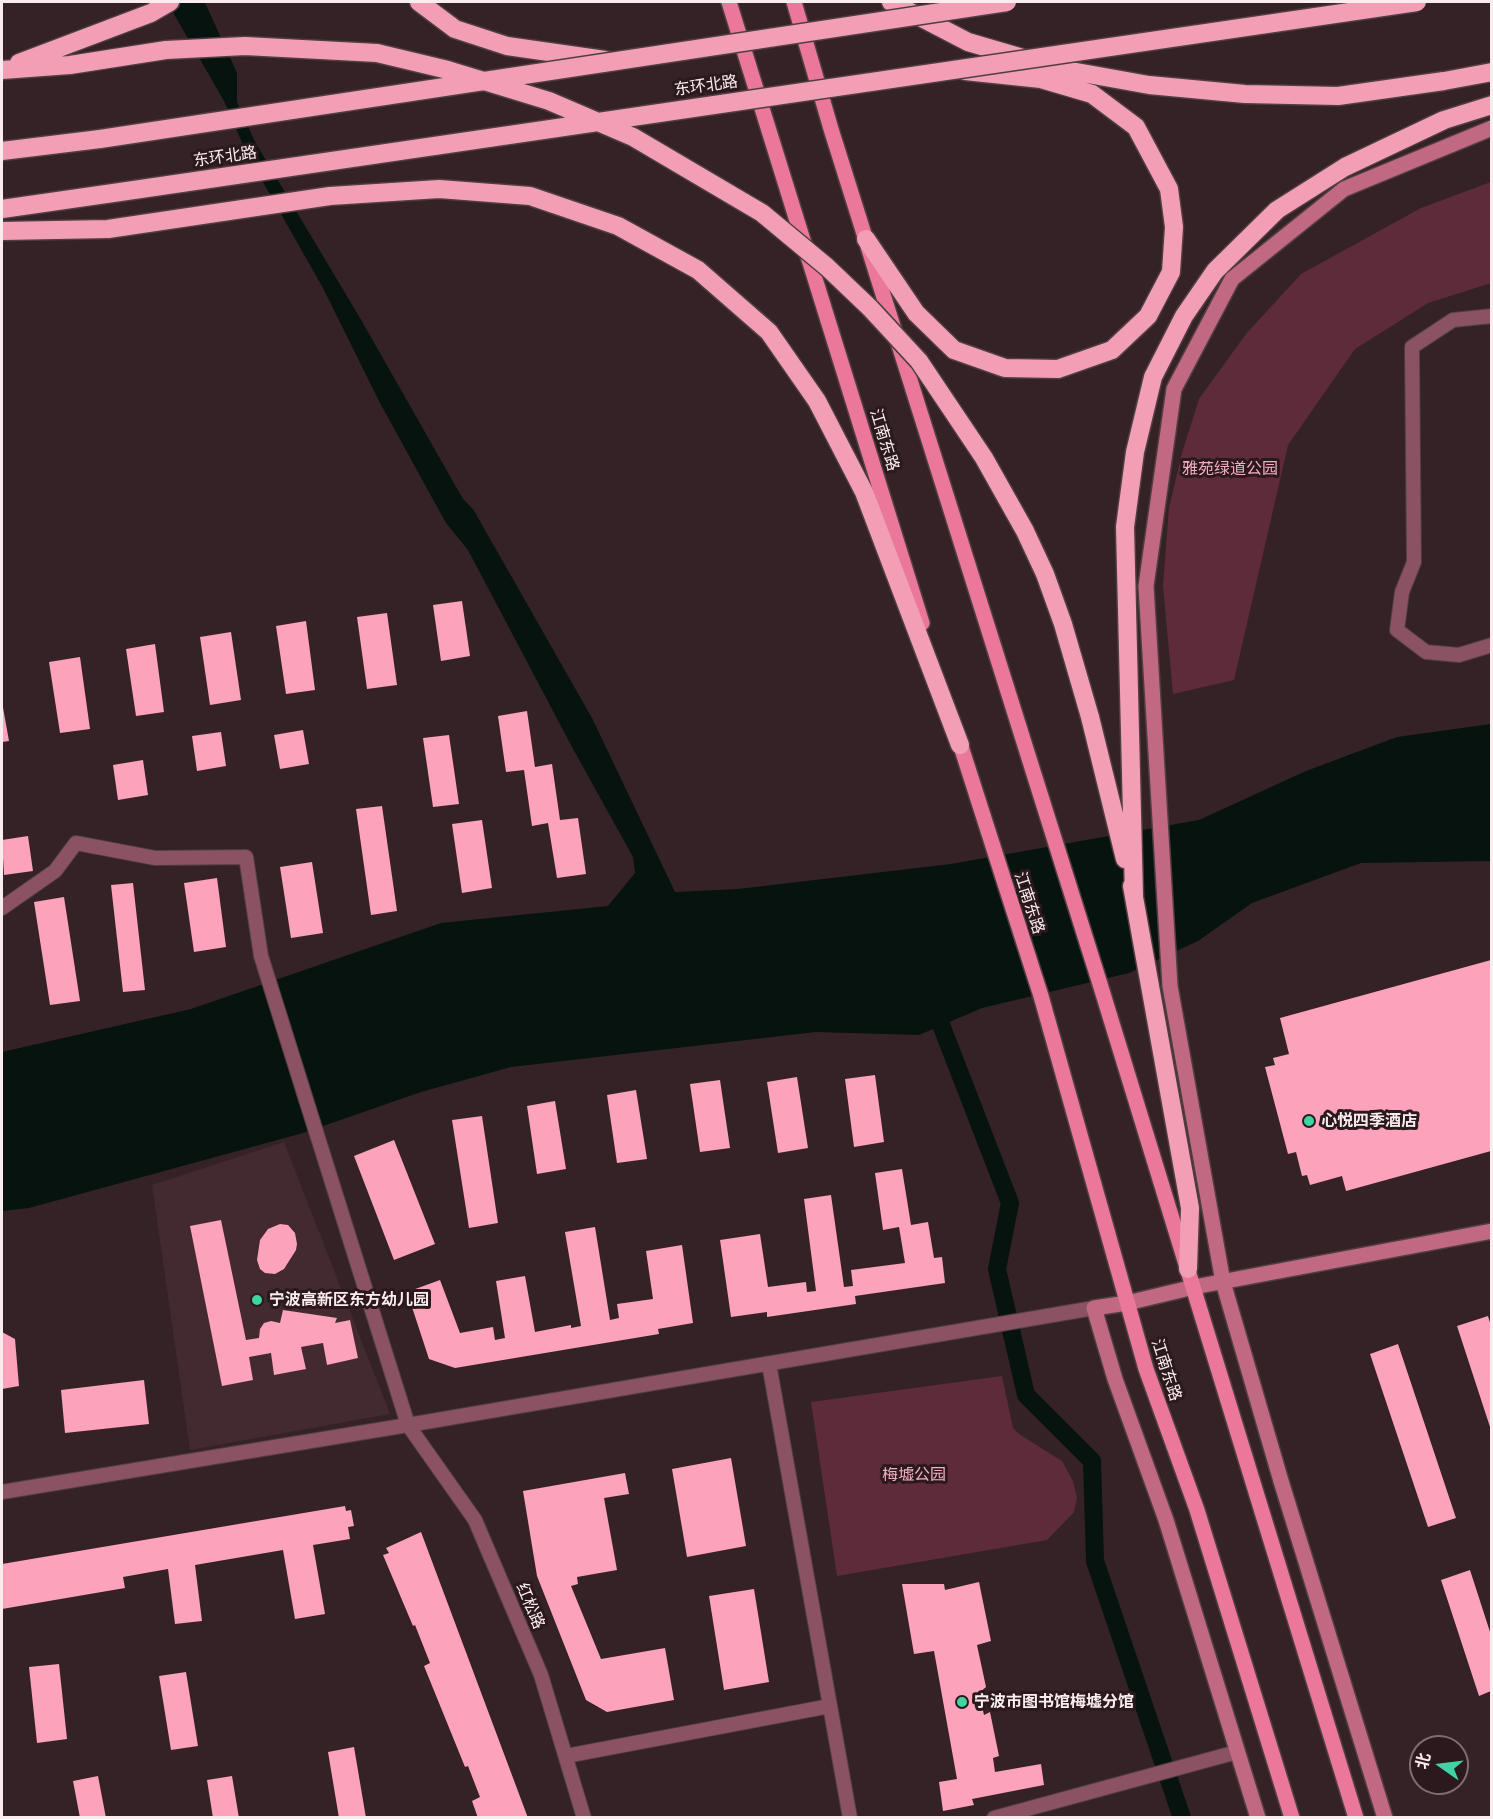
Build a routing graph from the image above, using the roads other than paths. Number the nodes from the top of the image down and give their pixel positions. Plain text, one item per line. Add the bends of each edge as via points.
1 (170, 2) edge
2 (419, 2) edge
3 (729, 2) edge
4 (794, 2) edge
5 (891, 2) edge
6 (1007, 2) edge
7 (1417, 2) edge
8 (613, 61) junction
9 (2, 70) edge
10 (952, 70) junction
11 (1491, 72) edge
12 (1491, 105) edge
13 (1491, 128) edge
14 (2, 151) edge
15 (2, 208) edge
16 (2, 231) edge
17 (866, 239) junction
18 (1491, 316) edge
19 (1491, 645) edge
20 (960, 745) junction
21 (1123, 816) junction
22 (2, 908) edge
23 (1491, 1231) edge
24 (1188, 1269) junction
25 (1223, 1282) junction
26 (1194, 1287) junction
27 (1127, 1303) junction
28 (1094, 1308) junction
29 (769, 1364) junction
30 (408, 1425) junction
31 (2, 1492) edge
32 (830, 1706) junction
33 (1238, 1752) junction
34 (566, 1756) junction
35 (585, 1818) edge
36 (850, 1818) edge
37 (994, 1818) edge
38 (1258, 1818) edge
39 (1292, 1818) edge
40 (1356, 1818) edge
41 (1385, 1818) edge

1 - 9 highway via 151,13
2 - 8 highway via 455,29 507,46
3 - 20 main road, 江南东路
4 - 17 main road
5 - 11 highway via 968,42 1060,69 1149,85 1245,94 1338,96
6 - 8 highway, bridge
7 - 10 highway, 东环北路, bridge
8 - 14 highway, bridge
9 - 21 highway, bridge via 70,65 166,50 244,46 377,53 549,101 633,136 762,213 827,267 919,361 984,458 1045,574
10 - 15 highway, 东环北路, bridge
10 - 17 highway, bridge via 1041,79 1092,94 1136,127 1169,189 1174,227 1171,272 1148,316 1112,350 1058,369 1005,368 954,350 916,313
12 - 21 highway via 1444,120 1345,167 1277,210 1215,271 1184,316 1154,376 1135,452 1125,527
13 - 25 main road via 1344,189 1232,279 1174,388 1146,586 1170,986
16 - 20 highway via 108,229 330,196 439,189 530,196 618,226 698,270 769,332 817,400 864,492
17 - 24 main road
18 - 19 street via 1453,320 1412,347 1414,562 1402,592 1397,630 1426,652 1459,655
20 - 27 main road, 江南东路 via 1041,996
21 - 24 highway via 1190,1208
22 - 30 street, 红松路 via 55,871 76,843 155,858 246,857 261,956
23 - 25 main road
24 - 26 main road
25 - 26 main road
25 - 41 main road
26 - 27 main road
26 - 40 main road
27 - 28 main road
27 - 39 main road, 江南东路 via 1146,1369 1197,1510
28 - 29 street
28 - 33 main road via 1166,1520
29 - 30 street
29 - 32 street
30 - 31 street
30 - 34 street, 红松路 via 475,1520 541,1675
32 - 34 street
32 - 36 street
33 - 37 street
33 - 38 main road
34 - 35 street, 红松路

